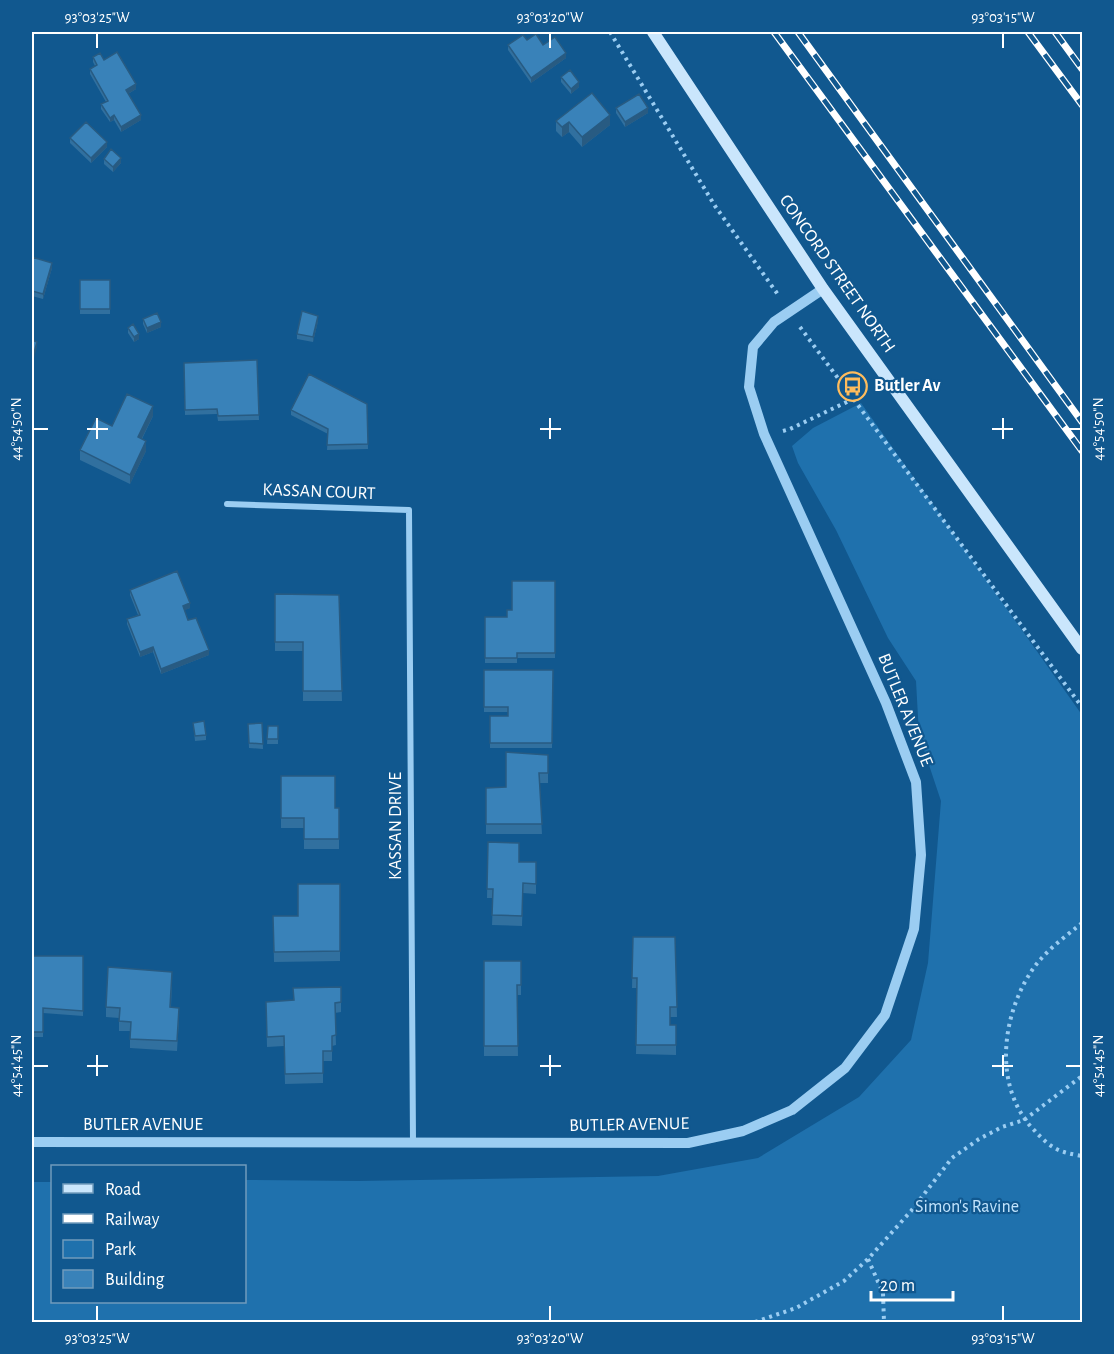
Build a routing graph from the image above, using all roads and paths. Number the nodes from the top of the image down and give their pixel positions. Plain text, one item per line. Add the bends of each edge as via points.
1 (610, 32) edge
2 (653, 32) edge
3 (823, 290) junction
4 (789, 312) junction
5 (853, 399) junction
6 (790, 429) dead end
7 (227, 504) dead end
8 (410, 510) joint
9 (1083, 649) edge
10 (1083, 707) edge
11 (1083, 923) edge
12 (1083, 1076) edge
13 (1024, 1120) junction
14 (32, 1142) edge
15 (413, 1142) junction
16 (1083, 1156) edge
17 (868, 1259) junction
18 (754, 1323) edge
19 (884, 1323) edge

1 - 4 path via 715,206
2 - 3 main road, CONCORD STREET NORTH
3 - 4 street, BUTLER AVENUE
3 - 9 main road, CONCORD STREET NORTH
4 - 5 path
4 - 15 street, BUTLER AVENUE via 774,322 753,347 750,387 764,435 886,703 916,782 921,855 914,929 885,1015 845,1068 792,1110 743,1131 688,1143
5 - 6 path
5 - 10 path
7 - 8 street, KASSAN COURT
8 - 15 street, KASSAN DRIVE
11 - 13 path via 1035,966 1010,1019 1005,1059 1013,1101
12 - 13 path
13 - 16 path via 1046,1142 1063,1152
13 - 17 path via 979,1139 952,1158
14 - 15 street, BUTLER AVENUE
17 - 18 path via 823,1294
17 - 19 path via 883,1293

